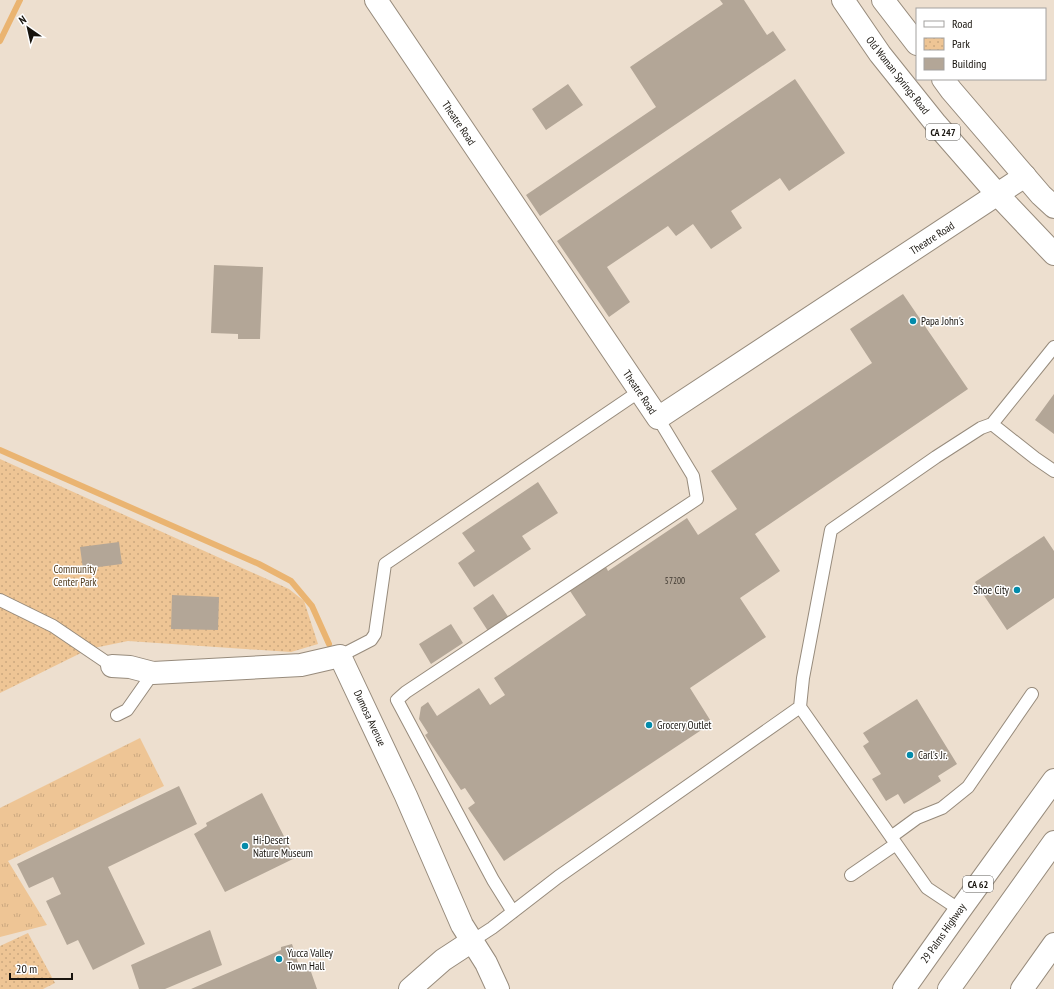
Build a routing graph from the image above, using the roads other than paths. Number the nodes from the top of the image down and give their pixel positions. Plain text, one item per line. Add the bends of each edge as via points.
1 (376, 0) edge
2 (844, 0) edge
3 (883, 0) edge
4 (916, 43) edge
5 (944, 80) edge
6 (1025, 176) junction
7 (998, 195) junction
8 (1054, 207) edge
9 (1054, 254) edge
10 (1054, 347) edge
11 (640, 391) junction
12 (658, 418) junction
13 (992, 424) junction
14 (1054, 471) edge
15 (0, 600) edge
16 (340, 656) junction
17 (112, 666) joint
18 (153, 673) junction
19 (1032, 694) dead end
20 (800, 707) junction
21 (117, 715) dead end
22 (1054, 780) edge
23 (893, 840) junction
24 (1054, 842) edge
25 (851, 875) dead end
26 (960, 910) junction
27 (513, 912) junction
28 (472, 941) junction
29 (1054, 944) edge
30 (1029, 986) edge
31 (953, 987) edge
32 (410, 989) edge
33 (498, 989) edge
34 (904, 989) edge

1 - 11 street, Theatre Road
2 - 7 street, Old Woman Springs Road / CA 247 via 880,54
3 - 4 street
5 - 6 street, CA 247
6 - 7 street, Theatre Road
6 - 8 street, CA 247
7 - 9 street, Old Woman Springs Road / CA 247
7 - 12 street, Theatre Road
10 - 13 lane
11 - 12 street, Theatre Road
11 - 16 lane via 385,564 375,634 371,640
12 - 27 lane via 693,476 697,499 397,700 493,880
13 - 14 lane
13 - 20 lane via 981,428 936,457 831,530 803,678
15 - 17 lane via 53,626
16 - 18 street via 301,665
16 - 28 street, Dumosa Avenue via 406,796 462,925
17 - 18 street via 130,667
18 - 21 lane via 127,710
19 - 23 lane via 968,787 942,808 917,818
20 - 23 lane
20 - 27 lane via 558,877
22 - 26 street, 29 Palms Highway / CA 62
23 - 25 lane
23 - 26 lane via 927,888
24 - 31 street
26 - 34 street, 29 Palms Highway / CA 62
27 - 28 lane
28 - 32 street via 443,960
28 - 33 street, Dumosa Avenue
29 - 30 street

